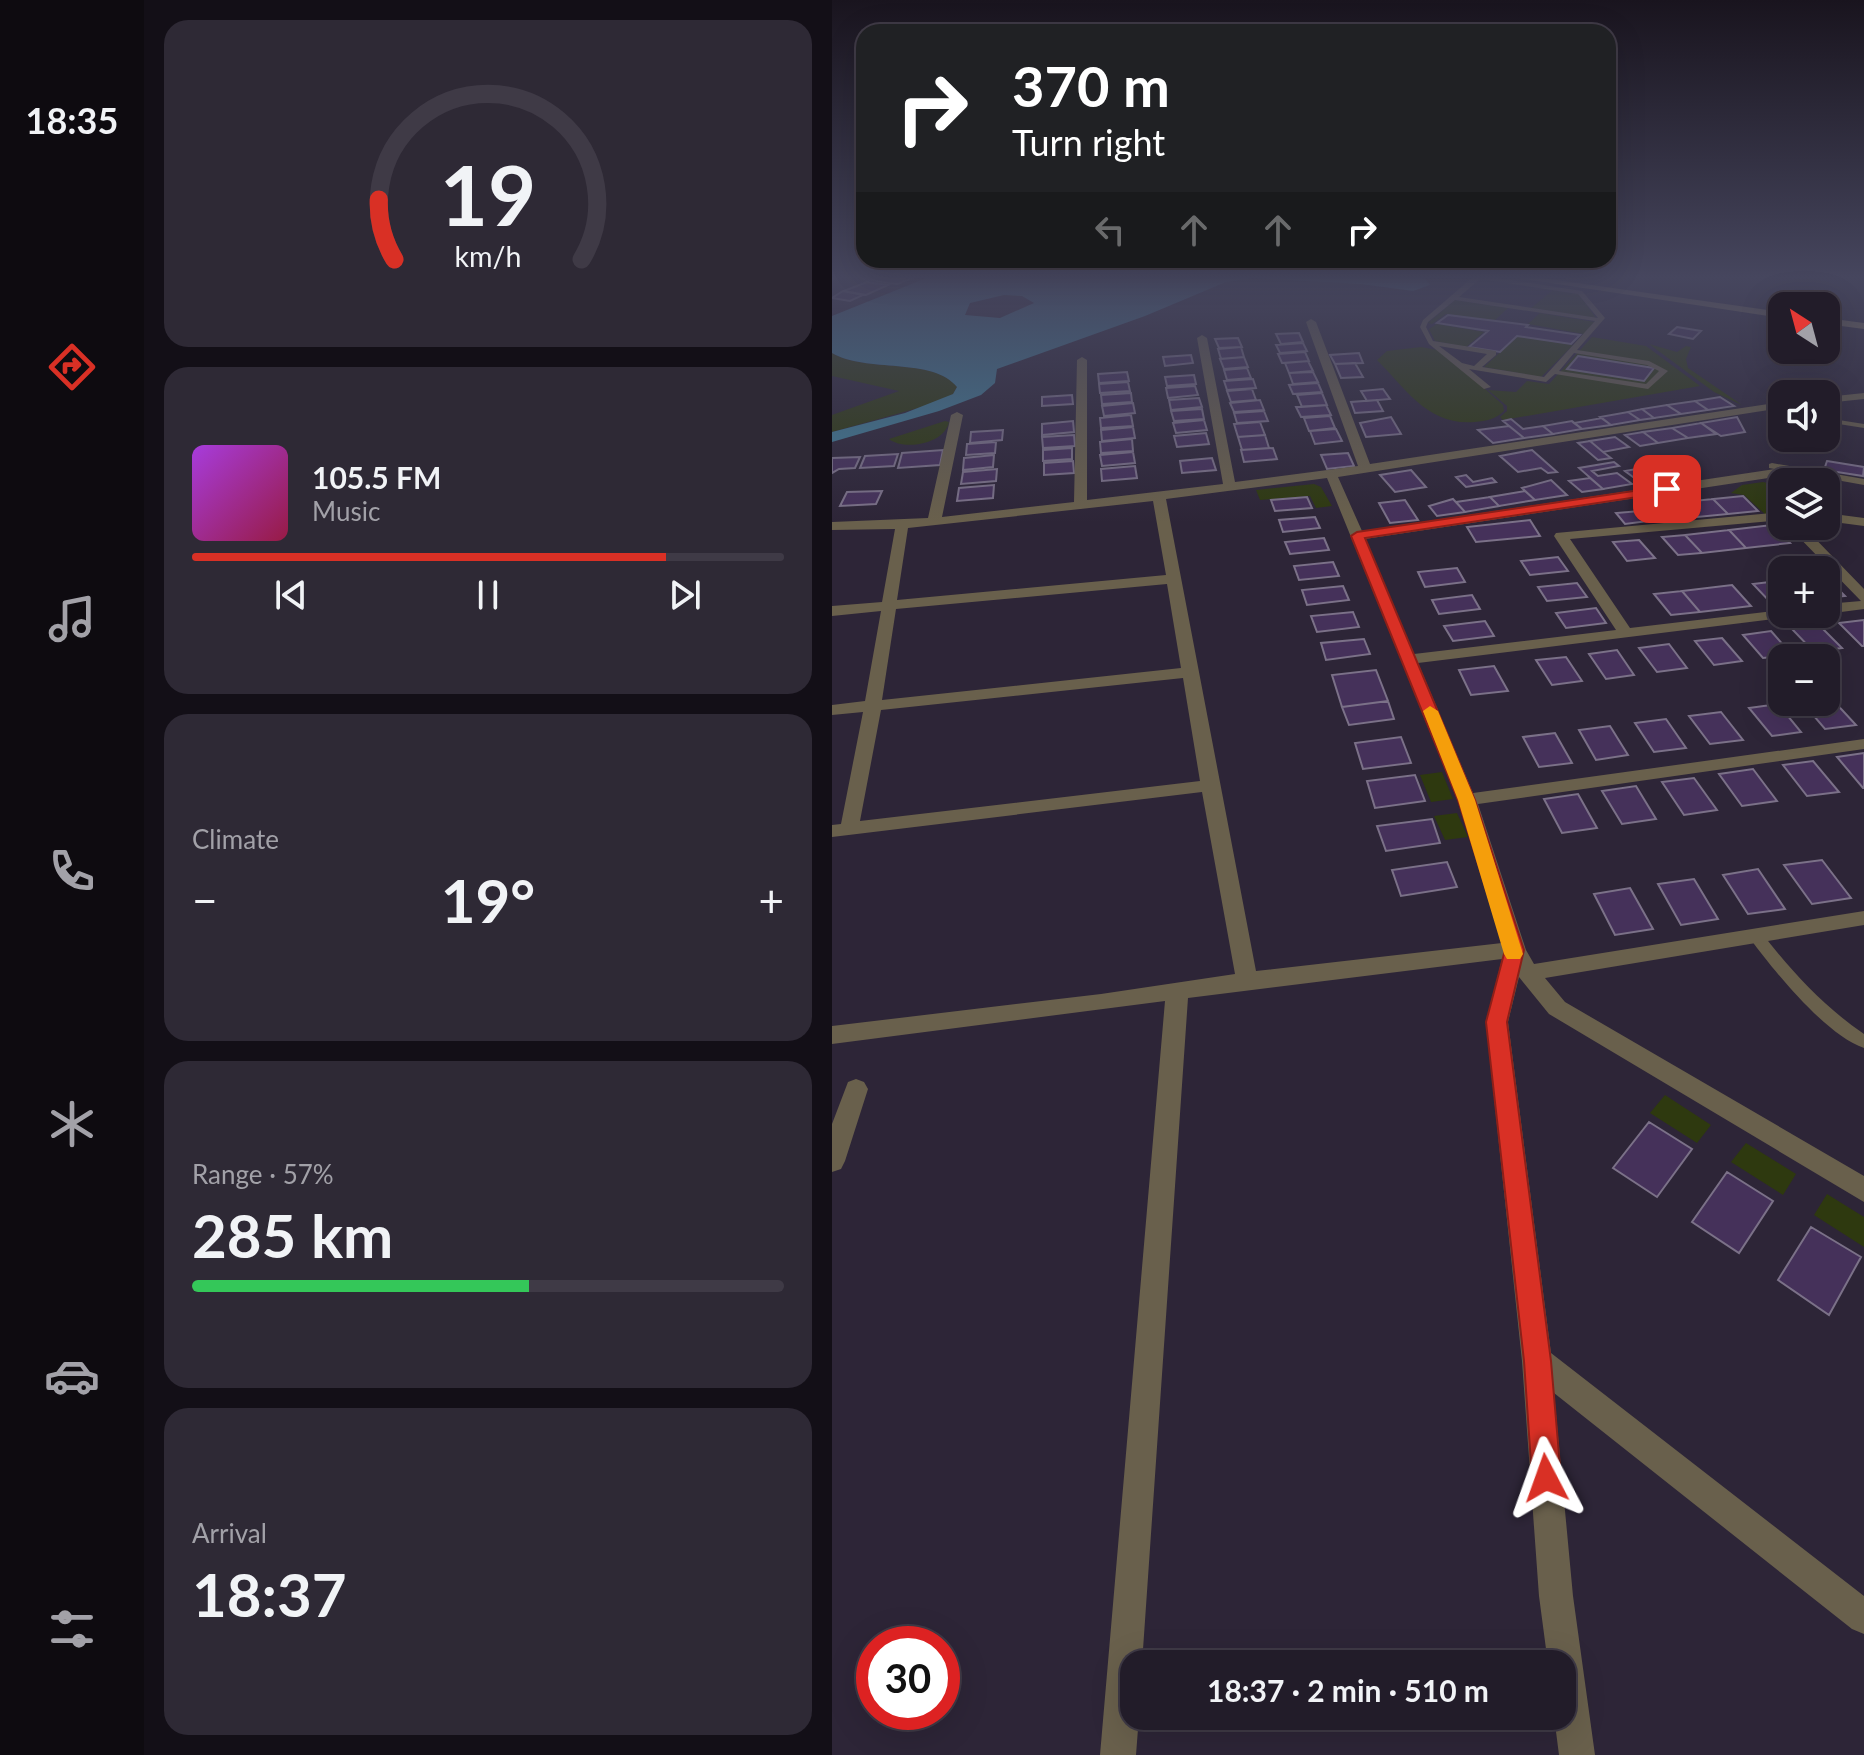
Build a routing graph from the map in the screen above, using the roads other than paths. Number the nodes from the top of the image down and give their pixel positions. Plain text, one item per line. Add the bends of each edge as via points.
1 (1206, 359) edge
2 (1325, 359) edge
3 (1451, 359) edge
4 (1486, 359) edge
5 (1566, 359) edge
6 (1623, 359) edge
7 (1082, 360) dead end
8 (1458, 365) junction
9 (1476, 368) junction
10 (1554, 372) junction
11 (1487, 387) dead end
12 (1864, 396) edge
13 (1840, 399) edge
14 (1768, 409) edge
15 (957, 415) dead end
16 (1840, 422) edge
17 (1864, 426) edge
18 (1365, 468) junction
19 (1768, 471) edge
20 (1331, 474) junction
21 (1840, 479) edge
22 (1864, 482) edge
23 (1230, 487) junction
24 (1159, 496) junction
25 (1080, 505) junction
26 (1768, 517) edge
27 (1840, 519) edge
28 (934, 521) junction
29 (1864, 522) edge
30 (902, 525) junction
31 (832, 526) edge
32 (1357, 536) junction
33 (1809, 540) edge
34 (1174, 579) junction
35 (1864, 597) edge
36 (1864, 605) edge
37 (891, 606) junction
38 (1840, 608) edge
39 (832, 611) edge
40 (1768, 616) edge
41 (1626, 633) junction
42 (1409, 659) junction
43 (1191, 672) junction
44 (873, 706) junction
45 (832, 710) edge
46 (1864, 744) edge
47 (1208, 786) junction
48 (1467, 800) junction
49 (841, 830) edge
50 (1864, 918) edge
51 (1756, 936) junction
52 (1521, 962) junction
53 (1247, 980) junction
54 (1177, 991) junction
55 (832, 1035) edge
56 (1864, 1042) edge
57 (856, 1089) dead end
58 (832, 1161) edge
59 (1864, 1190) edge
60 (1537, 1361) junction
61 (1864, 1617) edge
62 (1118, 1755) edge
63 (1577, 1755) edge

1 - 23 street
2 - 18 street
3 - 8 lane
4 - 9 lane
5 - 10 lane
6 - 10 lane via 1664,371 1648,387
7 - 25 street
8 - 9 lane
8 - 11 lane
9 - 10 lane via 1546,380
12 - 13 street
14 - 18 street
15 - 28 street
16 - 17 lane
18 - 20 street
19 - 32 street
20 - 23 street
20 - 32 street
21 - 22 lane
23 - 24 street
24 - 25 street
24 - 34 street
25 - 28 street
26 - 41 street via 1561,536
27 - 29 street
28 - 30 street
30 - 31 street
30 - 37 street
32 - 42 street
33 - 35 street
34 - 37 street
34 - 43 street
36 - 38 street
37 - 39 street
37 - 44 street
40 - 41 street
41 - 42 street
42 - 48 street
43 - 44 street
43 - 47 street
44 - 45 street
44 - 49 street
46 - 48 street
47 - 49 street
47 - 53 street
48 - 52 street
50 - 51 street
51 - 52 street
51 - 56 lane via 1808,1000
52 - 53 street
52 - 59 street via 1557,1008
52 - 60 street via 1497,1022
53 - 54 street
54 - 55 street
54 - 62 street
57 - 58 street
60 - 61 street
60 - 63 street via 1556,1596

